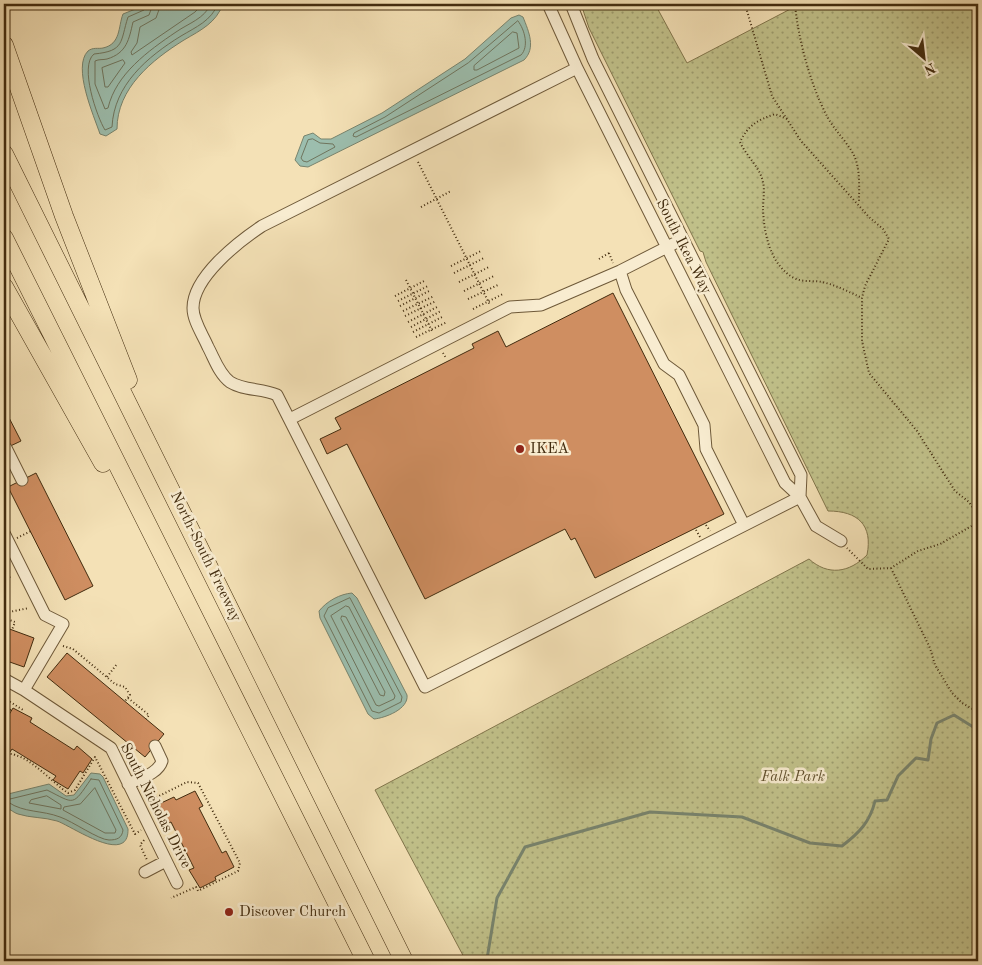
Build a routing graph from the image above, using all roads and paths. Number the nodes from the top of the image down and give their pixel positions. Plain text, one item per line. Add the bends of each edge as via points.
1 (548, 4) edge
2 (571, 4) edge
3 (745, 4) edge
4 (795, 4) edge
5 (4, 45) edge
6 (577, 68) junction
7 (788, 119) junction
8 (4, 154) edge
9 (418, 162) dead end
10 (451, 192) dead end
11 (436, 199) junction
12 (859, 204) junction
13 (421, 207) dead end
14 (4, 238) edge
15 (683, 239) junction
16 (667, 247) junction
17 (481, 250) dead end
18 (611, 252) dead end
19 (466, 258) junction
20 (484, 258) dead end
21 (599, 258) dead end
22 (470, 265) junction
23 (451, 266) dead end
24 (489, 267) dead end
25 (620, 271) junction
26 (454, 273) dead end
27 (474, 274) junction
28 (494, 276) dead end
29 (406, 280) dead end
30 (426, 280) dead end
31 (459, 282) dead end
32 (479, 283) junction
33 (498, 285) dead end
34 (428, 286) dead end
35 (4, 287) edge
36 (410, 288) junction
37 (431, 290) dead end
38 (464, 291) dead end
39 (483, 292) junction
40 (413, 293) junction
41 (503, 294) dead end
42 (395, 296) dead end
43 (434, 296) dead end
44 (416, 298) junction
45 (862, 298) junction
46 (468, 300) dead end
47 (398, 301) dead end
48 (436, 301) dead end
49 (488, 301) junction
50 (418, 304) junction
51 (400, 306) dead end
52 (439, 306) dead end
53 (421, 309) junction
54 (473, 309) dead end
55 (403, 311) dead end
56 (441, 311) dead end
57 (424, 314) junction
58 (495, 315) junction
59 (405, 316) dead end
60 (444, 316) dead end
61 (426, 319) junction
62 (408, 322) dead end
63 (447, 322) dead end
64 (429, 324) junction
65 (410, 327) dead end
66 (431, 329) junction
67 (413, 332) dead end
68 (416, 337) dead end
69 (438, 344) junction
70 (446, 358) dead end
71 (290, 419) junction
72 (6, 448) dead end
73 (9, 466) edge
74 (22, 480) dead end
75 (168, 483) junction
76 (800, 497) junction
77 (978, 523) edge
78 (744, 525) junction
79 (31, 531) dead end
80 (6, 538) edge
81 (841, 541) joint
82 (4, 568) edge
83 (891, 568) junction
84 (10, 578) dead end
85 (34, 610) dead end
86 (5, 619) edge
87 (12, 630) dead end
88 (203, 638) junction
89 (59, 644) dead end
90 (117, 664) dead end
91 (107, 677) junction
92 (4, 679) edge
93 (24, 690) junction
94 (4, 698) edge
95 (128, 698) junction
96 (125, 701) dead end
97 (4, 706) edge
98 (24, 709) dead end
99 (12, 711) dead end
100 (978, 712) edge
101 (146, 719) dead end
102 (154, 746) dead end
103 (4, 752) edge
104 (128, 784) junction
105 (149, 794) dead end
106 (153, 800) junction
107 (160, 816) dead end
108 (166, 861) junction
109 (148, 870) joint
110 (177, 883) dead end
111 (171, 898) dead end
112 (366, 961) edge
113 (404, 961) edge

1 - 6 street, South Ikea Way
2 - 15 street, South Ikea Way via 593,59
3 - 7 path via 772,96
4 - 12 path via 797,23 816,91 828,119 852,152 859,171
5 - 75 highway via 64,216
6 - 16 street, South Ikea Way
6 - 71 street via 262,226 237,243 214,267 194,296 192,309 221,372 239,387 268,390 278,395
7 - 12 path via 801,141
7 - 45 path via 775,114 762,119 746,128 740,142 763,182 764,222 774,260 792,277 835,286
8 - 75 highway, North-South Freeway
9 - 11 path
10 - 11 path
11 - 13 path
11 - 19 path
12 - 45 path via 889,239 864,286
14 - 88 highway
15 - 16 street
15 - 76 street, South Ikea Way via 801,475
16 - 25 street
16 - 76 street, South Ikea Way via 785,483
17 - 19 path
18 - 21 path
19 - 22 path
19 - 23 path
20 - 22 path
22 - 26 path
22 - 27 path
24 - 27 path
25 - 58 street via 541,305 510,308
25 - 78 street via 626,290 664,364 679,375 704,425 706,449
27 - 31 path
27 - 32 path
28 - 32 path
29 - 36 path
30 - 36 path
32 - 38 path
32 - 39 path
33 - 39 path
34 - 40 path
35 - 88 highway
36 - 40 path
36 - 42 path
37 - 44 path
39 - 46 path
39 - 49 path
40 - 44 path
40 - 47 path
41 - 49 path
43 - 50 path
44 - 50 path
44 - 51 path
45 - 77 path via 862,341 869,373 917,431 955,491 978,514
48 - 53 path
49 - 54 path
49 - 58 path
50 - 53 path
50 - 55 path
52 - 57 path
53 - 57 path
53 - 59 path
56 - 61 path
57 - 61 path
57 - 62 path
58 - 69 street
60 - 64 path
61 - 64 path
61 - 65 path
63 - 66 path
64 - 66 path
64 - 67 path
66 - 68 path
66 - 69 path
69 - 70 path
69 - 71 street
71 - 78 street via 425,687
72 - 73 street
73 - 74 street
75 - 113 highway, North-South Freeway
76 - 78 street
76 - 81 street, South Ikea Way via 816,526
77 - 83 path via 940,544 918,551
79 - 80 path
80 - 93 street via 45,615 63,624
81 - 83 path via 868,569
82 - 84 path
83 - 100 path via 952,693
85 - 86 path via 9,612
86 - 87 path via 15,622
88 - 112 highway
89 - 91 path via 73,649
90 - 91 path
91 - 95 path via 125,687 129,692
92 - 93 street, South Nicholas Drive
93 - 104 street, South Nicholas Drive via 107,744
94 - 98 path
95 - 96 path
95 - 101 path via 148,715
97 - 99 path
102 - 104 street via 162,761 160,766
103 - 109 path via 14,754 68,793 75,790 95,757 135,834 142,830 144,839 140,846
104 - 108 street, South Nicholas Drive
105 - 106 path
106 - 107 path
106 - 111 path via 187,782 198,783 240,863 238,871 198,891 196,887
108 - 109 street
108 - 110 street, South Nicholas Drive

